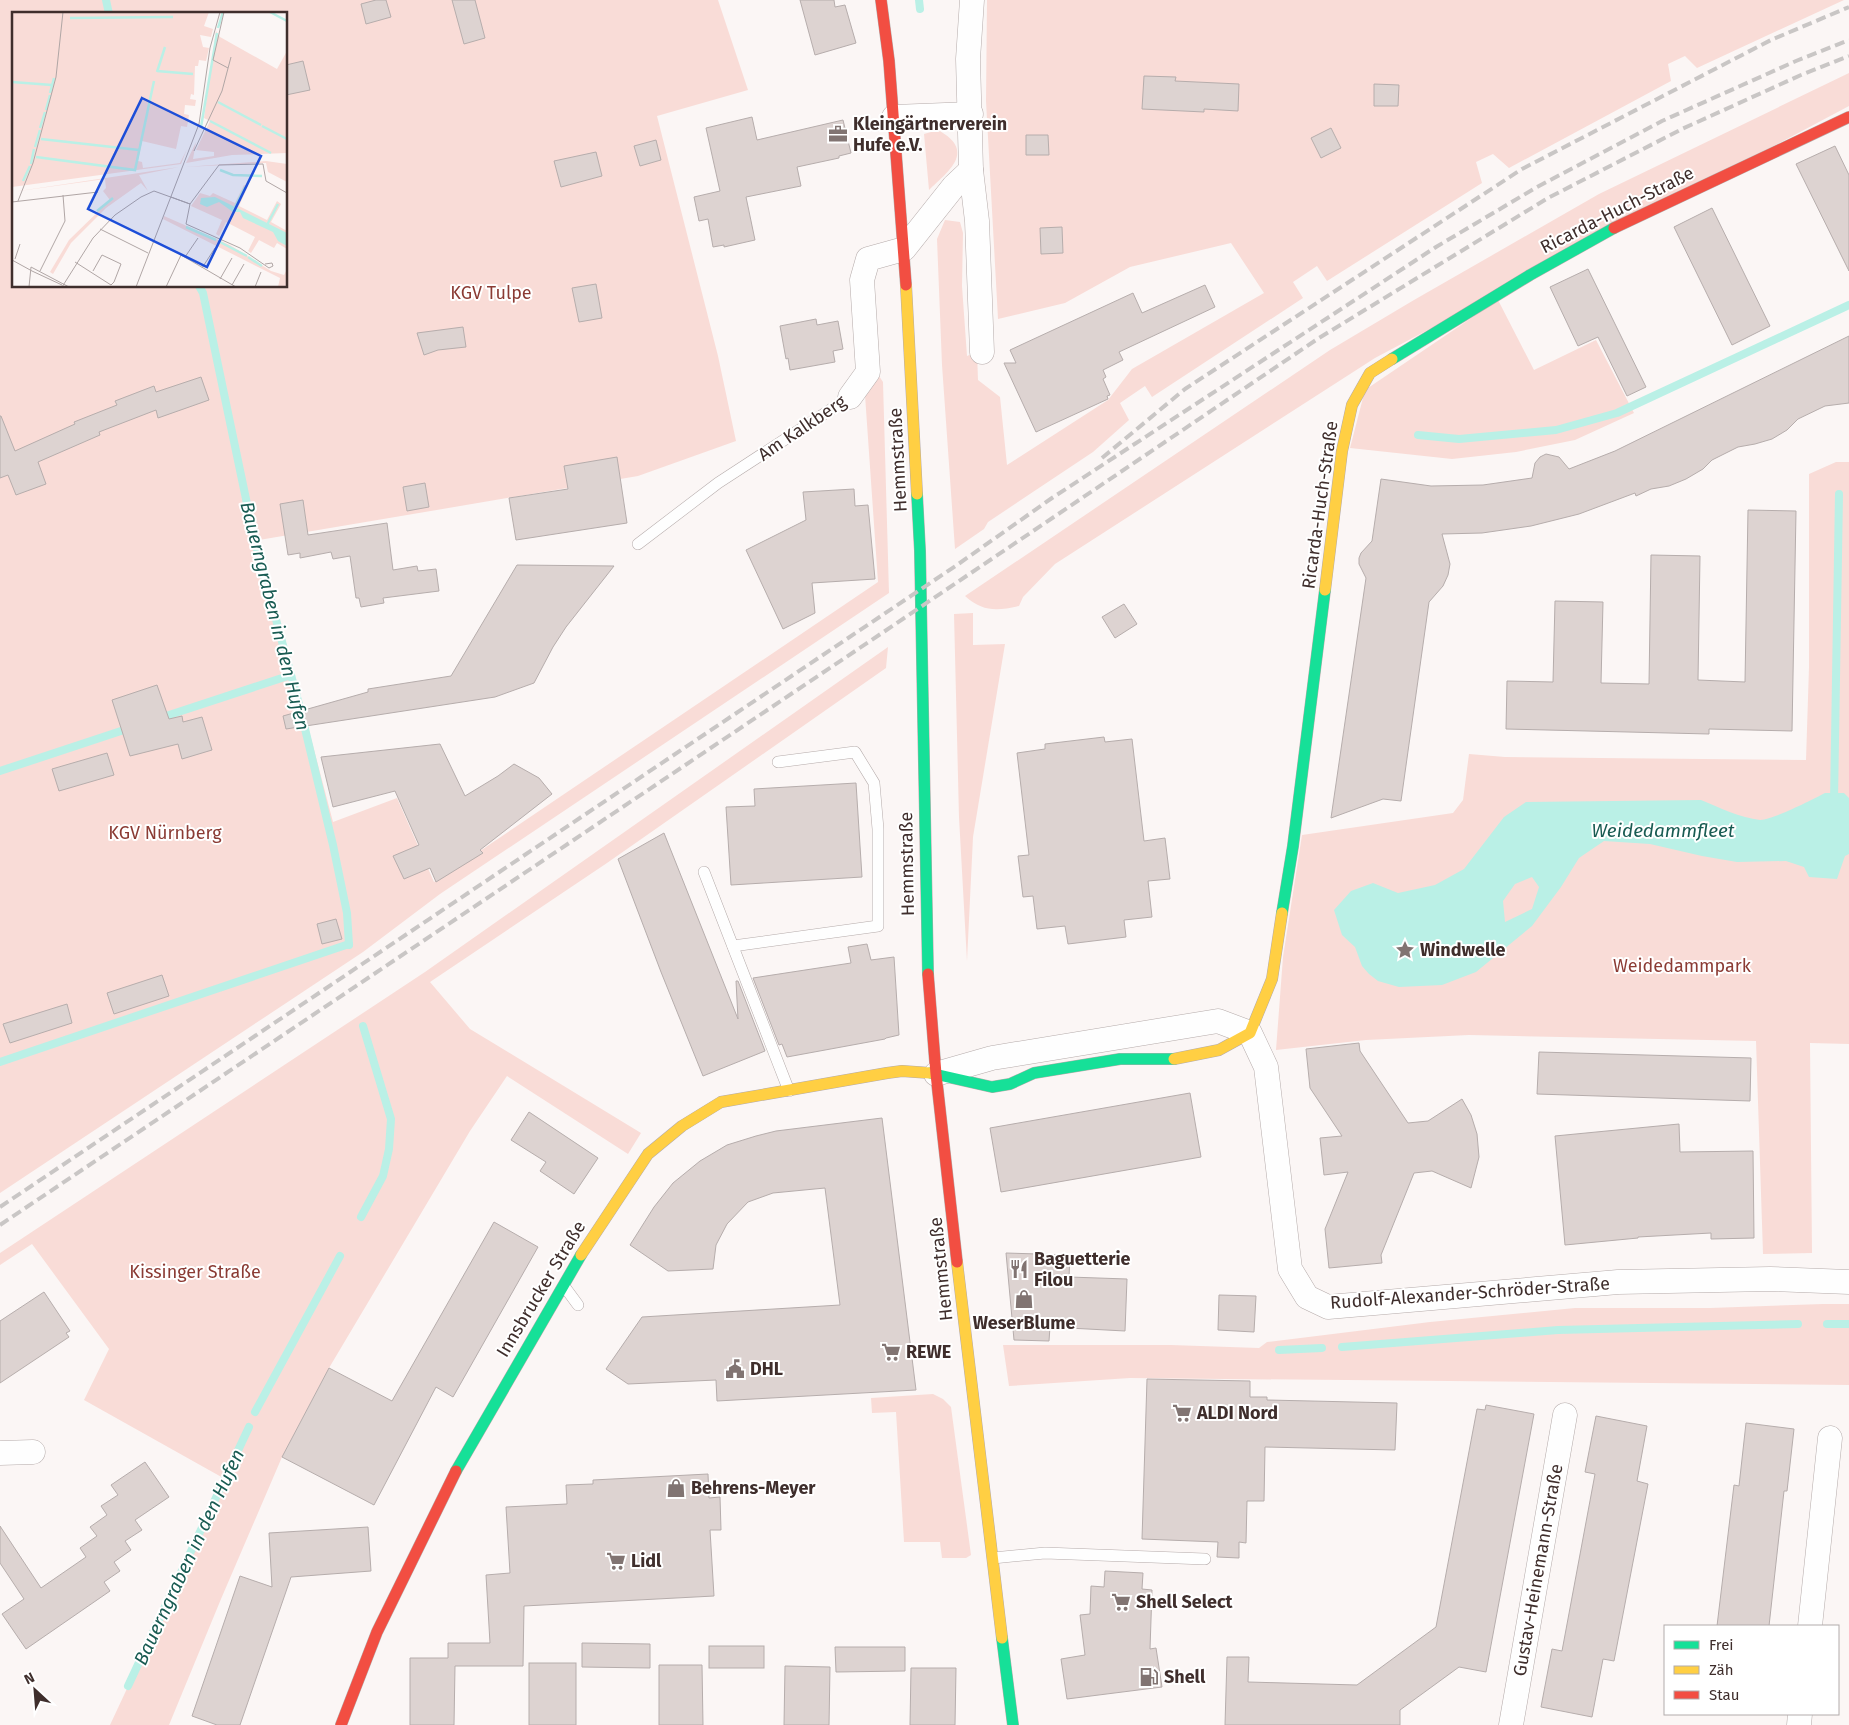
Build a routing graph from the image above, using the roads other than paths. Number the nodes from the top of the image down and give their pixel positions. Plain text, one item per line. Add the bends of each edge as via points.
1 (880, 0) edge
2 (972, 0) edge
3 (971, 114) junction
4 (1849, 116) edge
5 (894, 117) junction
6 (971, 170) junction
7 (904, 249) junction
8 (982, 352) dead end
9 (850, 398) joint
10 (638, 544) dead end
11 (778, 762) dead end
12 (704, 872) dead end
13 (732, 946) junction
14 (1250, 1033) junction
15 (936, 1074) junction
16 (789, 1090) junction
17 (1849, 1282) edge
18 (563, 1285) junction
19 (578, 1305) dead end
20 (1565, 1415) dead end
21 (1830, 1438) dead end
22 (33, 1452) dead end
23 (0, 1453) edge
24 (992, 1558) junction
25 (1205, 1559) dead end
26 (1810, 1625) edge
27 (341, 1725) edge
28 (1013, 1725) edge
29 (1511, 1725) edge

1 - 5 street, Hemmstraße
2 - 3 street via 968,59
3 - 5 street
3 - 6 street
4 - 14 street, Ricarda-Huch-Straße via 1627,221 1530,275 1370,373 1352,405 1342,451 1293,846 1272,979
5 - 7 street, Hemmstraße
6 - 7 street via 954,186
6 - 8 street via 977,220
7 - 9 street, Am Kalkberg via 868,259 862,280 868,372
7 - 15 street, Hemmstraße via 920,551 927,967
9 - 10 lane, Am Kalkberg via 718,483
11 - 13 lane via 855,752 865,767 875,792 878,926
12 - 13 lane
13 - 16 lane
14 - 15 street via 1218,1021 992,1058
14 - 17 street, Rudolf-Alexander-Schröder-Straße via 1266,1067 1290,1269 1307,1297 1328,1307 1618,1282 1770,1279
15 - 16 street, Innsbrucker Straße via 902,1071
15 - 24 street, Hemmstraße
16 - 18 street, Innsbrucker Straße via 721,1102 682,1126 648,1154
18 - 19 lane
18 - 27 street, Innsbrucker Straße via 457,1469 377,1632
20 - 29 street, Gustav-Heinemann-Straße
21 - 26 street
22 - 23 street
24 - 25 lane via 1046,1554
24 - 28 street, Hemmstraße

